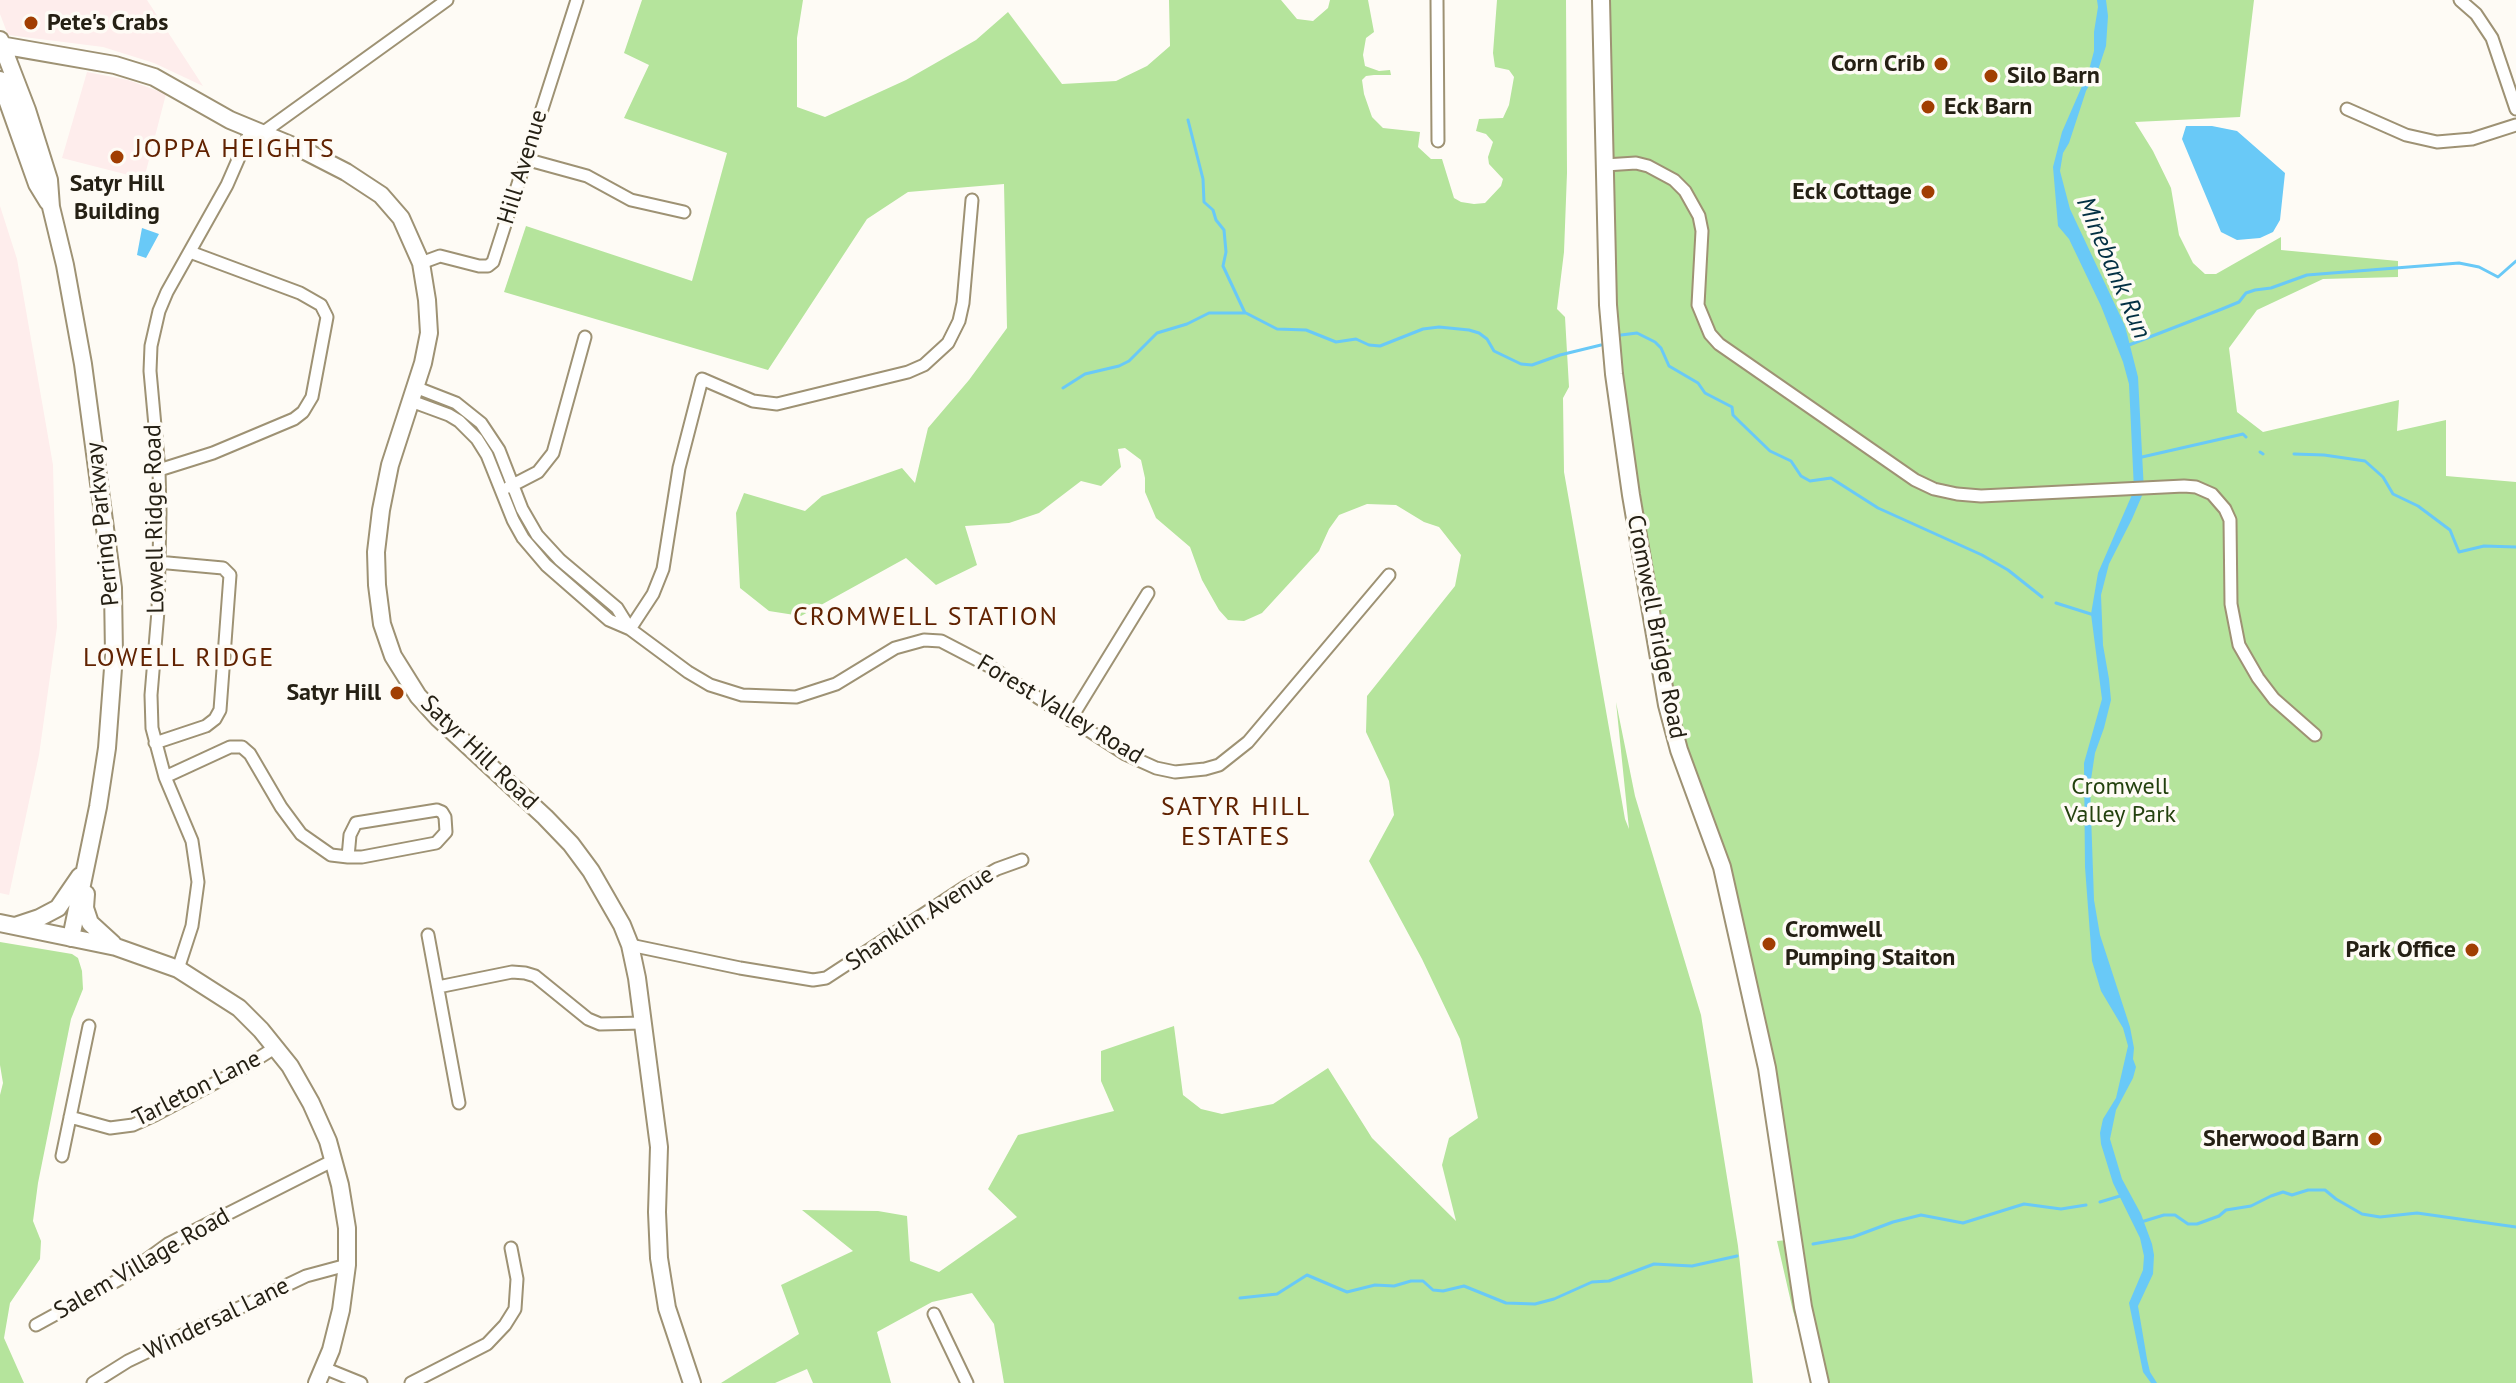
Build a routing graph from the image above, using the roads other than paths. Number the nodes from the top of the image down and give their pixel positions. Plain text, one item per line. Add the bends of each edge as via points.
1 (447, 0) edge
2 (577, 0) edge
3 (1437, 0) edge
4 (1601, 0) edge
5 (2460, 0) edge
6 (1, 44) edge
7 (0, 80) edge
8 (2347, 109) dead end
9 (2516, 109) edge
10 (2516, 125) edge
11 (256, 132) junction
12 (1438, 141) dead end
13 (525, 159) junction
14 (1605, 165) junction
15 (972, 200) dead end
16 (51, 207) junction
17 (684, 212) dead end
18 (190, 252) junction
19 (421, 263) junction
20 (585, 337) dead end
21 (413, 394) junction
22 (159, 470) junction
23 (513, 485) junction
24 (501, 490) junction
25 (157, 562) junction
26 (1389, 575) dead end
27 (1148, 593) dead end
28 (630, 629) junction
29 (1070, 720) junction
30 (2315, 735) dead end
31 (155, 743) junction
32 (165, 777) junction
33 (348, 857) junction
34 (1022, 860) dead end
35 (86, 864) junction
36 (8, 924) edge
37 (428, 935) dead end
38 (71, 938) junction
39 (630, 945) junction
40 (116, 947) junction
41 (178, 969) junction
42 (438, 987) junction
43 (643, 1023) junction
44 (89, 1026) dead end
45 (276, 1047) junction
46 (459, 1103) dead end
47 (70, 1117) junction
48 (62, 1156) dead end
49 (334, 1160) junction
50 (511, 1248) dead end
51 (347, 1265) junction
52 (934, 1314) dead end
53 (36, 1325) dead end
54 (321, 1376) edge
55 (93, 1383) edge
56 (361, 1383) edge
57 (411, 1383) edge
58 (692, 1383) edge
59 (967, 1383) edge
60 (1820, 1383) edge

1 - 11 street
2 - 13 street, Hill Avenue
3 - 12 street
4 - 14 street, Cromwell Bridge Road
5 - 9 street via 2492,38
6 - 11 street, Satyr Hill Road via 140,72
6 - 16 street, Perring Parkway via 42,151
7 - 16 street, Perring Parkway via 37,184
8 - 10 street via 2406,135 2437,142 2472,139
11 - 18 street, Lowell Ridge Road
11 - 19 street, Satyr Hill Road via 324,160 381,195 401,218
13 - 17 street via 587,176 631,200
13 - 19 street, Hill Avenue via 493,262 479,266 440,256
14 - 30 street via 1648,166 1685,191 1702,231 1698,305 1719,344 1898,471 1934,489 1981,496 2196,487 2212,494 2225,509 2232,534 2231,604 2239,645 2274,699
14 - 60 street, Cromwell Bridge Road via 1614,374 1667,705 1733,913 1767,1068 1803,1307
15 - 28 street via 959,321 948,343 924,365 777,404 753,401 702,379 679,468 663,569
16 - 35 street, Perring Parkway via 81,350 113,588 111,709
18 - 22 street, Lowell Ridge Road via 159,311 151,346
18 - 22 street via 300,293 321,305 327,317 312,397 303,412 203,457
19 - 21 street, Satyr Hill Road via 429,333
20 - 23 street via 553,453 538,472
21 - 23 street, Forest Valley Road via 456,403 481,423
21 - 24 street, Forest Valley Road via 467,428 487,455
21 - 39 street, Satyr Hill Road via 390,465 377,533 377,585 386,641 404,677 429,709 571,844 604,891
22 - 25 street, Lowell Ridge Road
23 - 24 street
23 - 28 street, Forest Valley Road via 529,523 547,547 617,608
24 - 28 street, Forest Valley Road via 535,553 609,620
25 - 31 street, Lowell Ridge Road via 151,695
25 - 31 street via 223,568 230,575 220,710 206,726
26 - 29 street, Forest Valley Road via 1248,742 1219,765 1175,772 1156,768
27 - 29 street
28 - 29 street, Forest Valley Road via 710,685 776,698 836,684 895,648 941,641
31 - 32 street, Lowell Ridge Road
32 - 33 street via 230,747 242,747 301,834 331,855
32 - 41 street, Lowell Ridge Road via 192,841 198,882 192,926
33 - 33 street via 356,823 422,811 437,810 445,817 446,832 436,843
34 - 39 street, Shanklin Avenue via 965,887 826,978 740,968
35 - 36 street via 58,908
35 - 38 street, Perring Parkway
35 - 40 street via 87,917
36 - 38 street
37 - 42 street
38 - 40 street
39 - 43 street, Satyr Hill Road
40 - 41 street
41 - 45 street via 239,1008
42 - 43 street via 525,973 588,1019 600,1024
42 - 46 street
43 - 58 street, Satyr Hill Road via 659,1147 659,1258 667,1308
44 - 47 street
45 - 47 street, Tarleton Lane via 133,1125 110,1128
45 - 49 street via 311,1103
47 - 48 street
49 - 51 street via 345,1208
49 - 53 street, Salem Village Road via 168,1244 120,1279
50 - 57 street via 515,1309 497,1336
51 - 54 street via 341,1310
51 - 55 street, Windersal Lane via 306,1276
52 - 59 street
54 - 56 street

